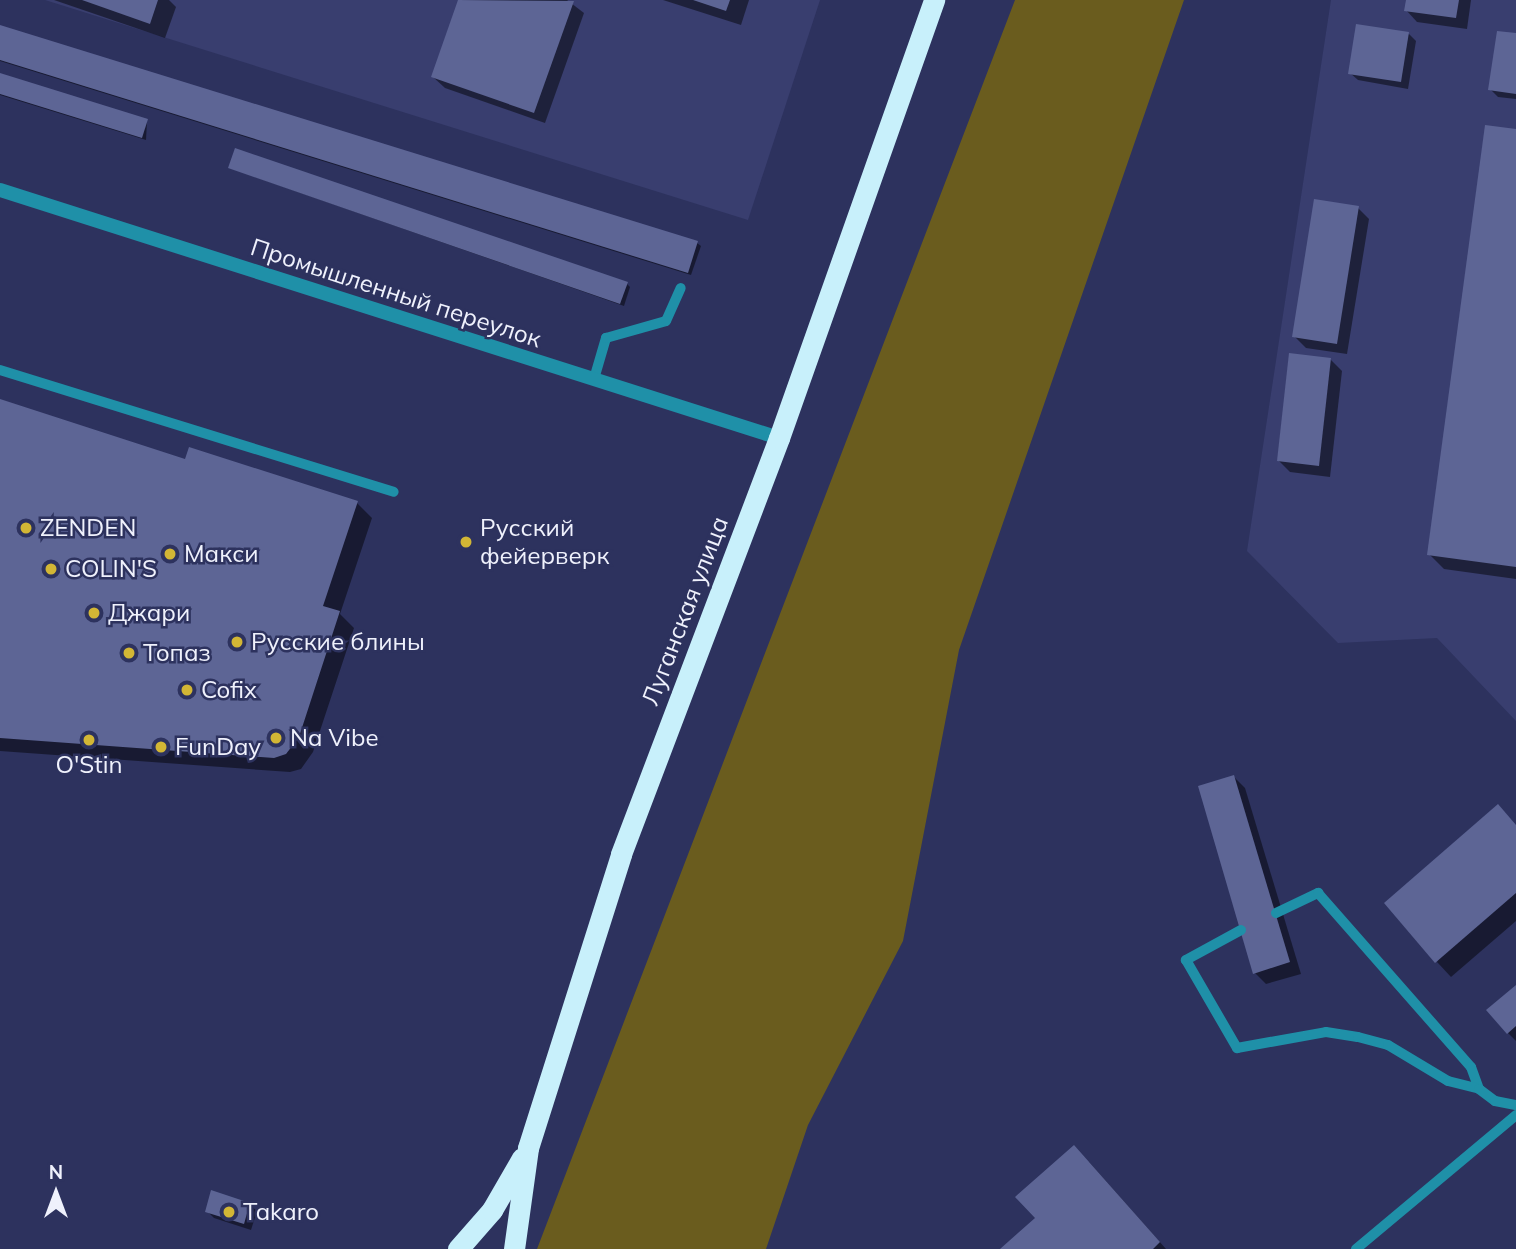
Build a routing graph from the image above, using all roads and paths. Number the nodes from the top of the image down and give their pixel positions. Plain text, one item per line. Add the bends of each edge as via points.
1 (934, 0) edge
2 (0, 190) edge
3 (681, 288) dead end
4 (0, 370) edge
5 (594, 379) junction
6 (779, 438) junction
7 (393, 492) dead end
8 (1276, 913) dead end
9 (1241, 930) dead end
10 (1479, 1088) junction
11 (1516, 1105) edge
12 (1516, 1115) edge
13 (528, 1148) junction
14 (458, 1249) edge
15 (514, 1249) edge
16 (1356, 1249) edge

1 - 6 highway, Луганская улица
2 - 5 street, Промышленный переулок
3 - 5 lane via 666,321 606,338
4 - 7 lane
5 - 6 street, Промышленный переулок
6 - 13 highway, Луганская улица via 621,854
8 - 10 lane via 1318,893 1471,1067
9 - 10 lane via 1186,960 1237,1048 1326,1032 1358,1037 1388,1045 1448,1081
10 - 11 lane via 1495,1101
12 - 16 lane
13 - 14 highway via 492,1210
13 - 15 highway, Луганская улица

